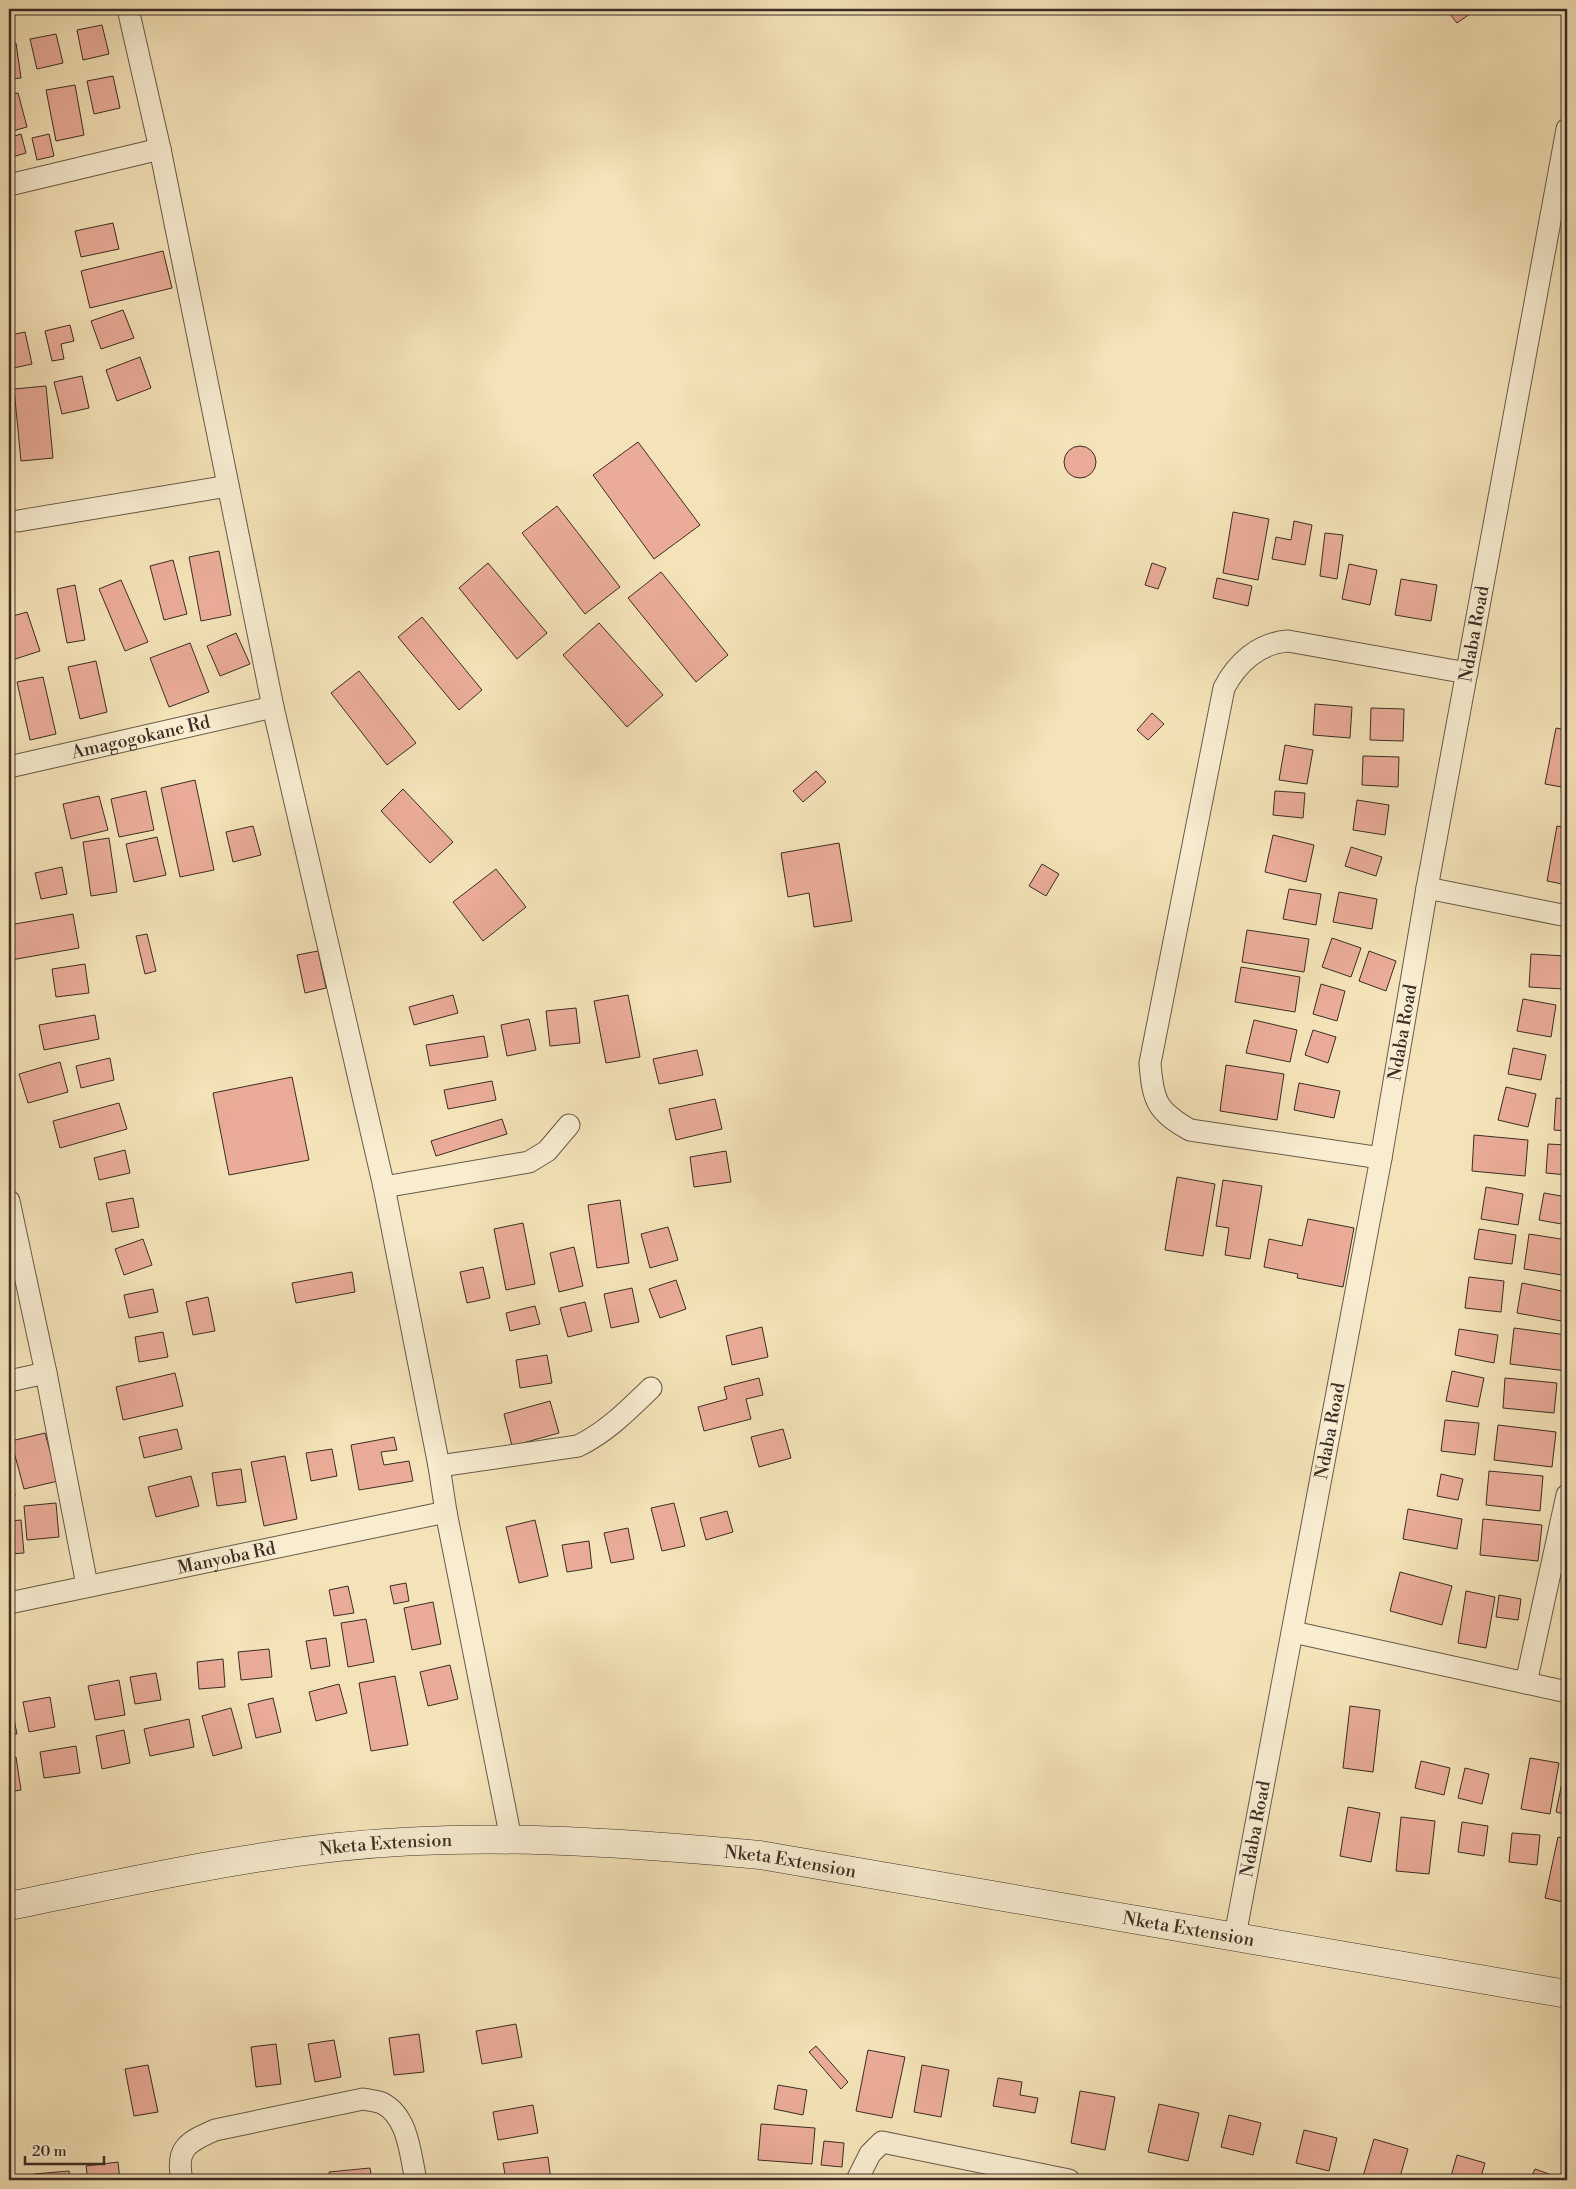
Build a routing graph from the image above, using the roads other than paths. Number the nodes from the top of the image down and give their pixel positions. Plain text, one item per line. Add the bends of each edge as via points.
1 (128, 9) edge
2 (1567, 129) edge
3 (160, 149) junction
4 (1565, 152) edge
5 (9, 185) edge
6 (228, 486) junction
7 (18, 521) dead end
8 (1467, 673) junction
9 (273, 707) junction
10 (9, 767) edge
11 (1427, 888) junction
12 (1567, 916) edge
13 (569, 1125) dead end
14 (1381, 1158) junction
15 (384, 1187) junction
16 (9, 1201) edge
17 (46, 1373) junction
18 (9, 1381) edge
19 (652, 1388) dead end
20 (439, 1466) junction
21 (1567, 1495) edge
22 (446, 1512) junction
23 (87, 1585) junction
24 (9, 1603) edge
25 (1293, 1632) junction
26 (1526, 1683) junction
27 (1567, 1692) edge
28 (511, 1839) junction
29 (9, 1906) edge
30 (1235, 1936) junction
31 (1567, 1994) edge
32 (182, 2180) edge
33 (416, 2180) edge
34 (857, 2180) edge
35 (1069, 2180) edge

1 - 3 street
2 - 4 street, Ndaba Road
3 - 5 street
3 - 6 street
4 - 8 street, Ndaba Road
6 - 7 street
6 - 9 street
8 - 11 street, Ndaba Road
8 - 14 street via 1288,641 1274,642 1262,648 1231,674 1224,688 1150,1064 1157,1101 1169,1118 1190,1130
9 - 10 street, Amagogokane Rd
9 - 15 street
11 - 12 street
11 - 14 street, Ndaba Road
13 - 15 street via 547,1151 529,1162
14 - 25 street, Ndaba Road
15 - 20 street
16 - 17 street
17 - 18 street
17 - 23 street
19 - 20 street via 612,1426 578,1446
20 - 22 street
21 - 26 street
22 - 23 street, Manyoba Rd
22 - 28 street
23 - 24 street, Manyoba Rd
25 - 26 street
25 - 30 street, Ndaba Road
26 - 27 street
28 - 29 street, Nketa Extension via 420,1841 248,1858
28 - 30 street, Nketa Extension via 644,1844 760,1855
30 - 31 street, Nketa Extension
32 - 33 street via 182,2152 194,2139 215,2130 363,2099 382,2103 398,2116 407,2138
34 - 35 street via 870,2154 882,2142

